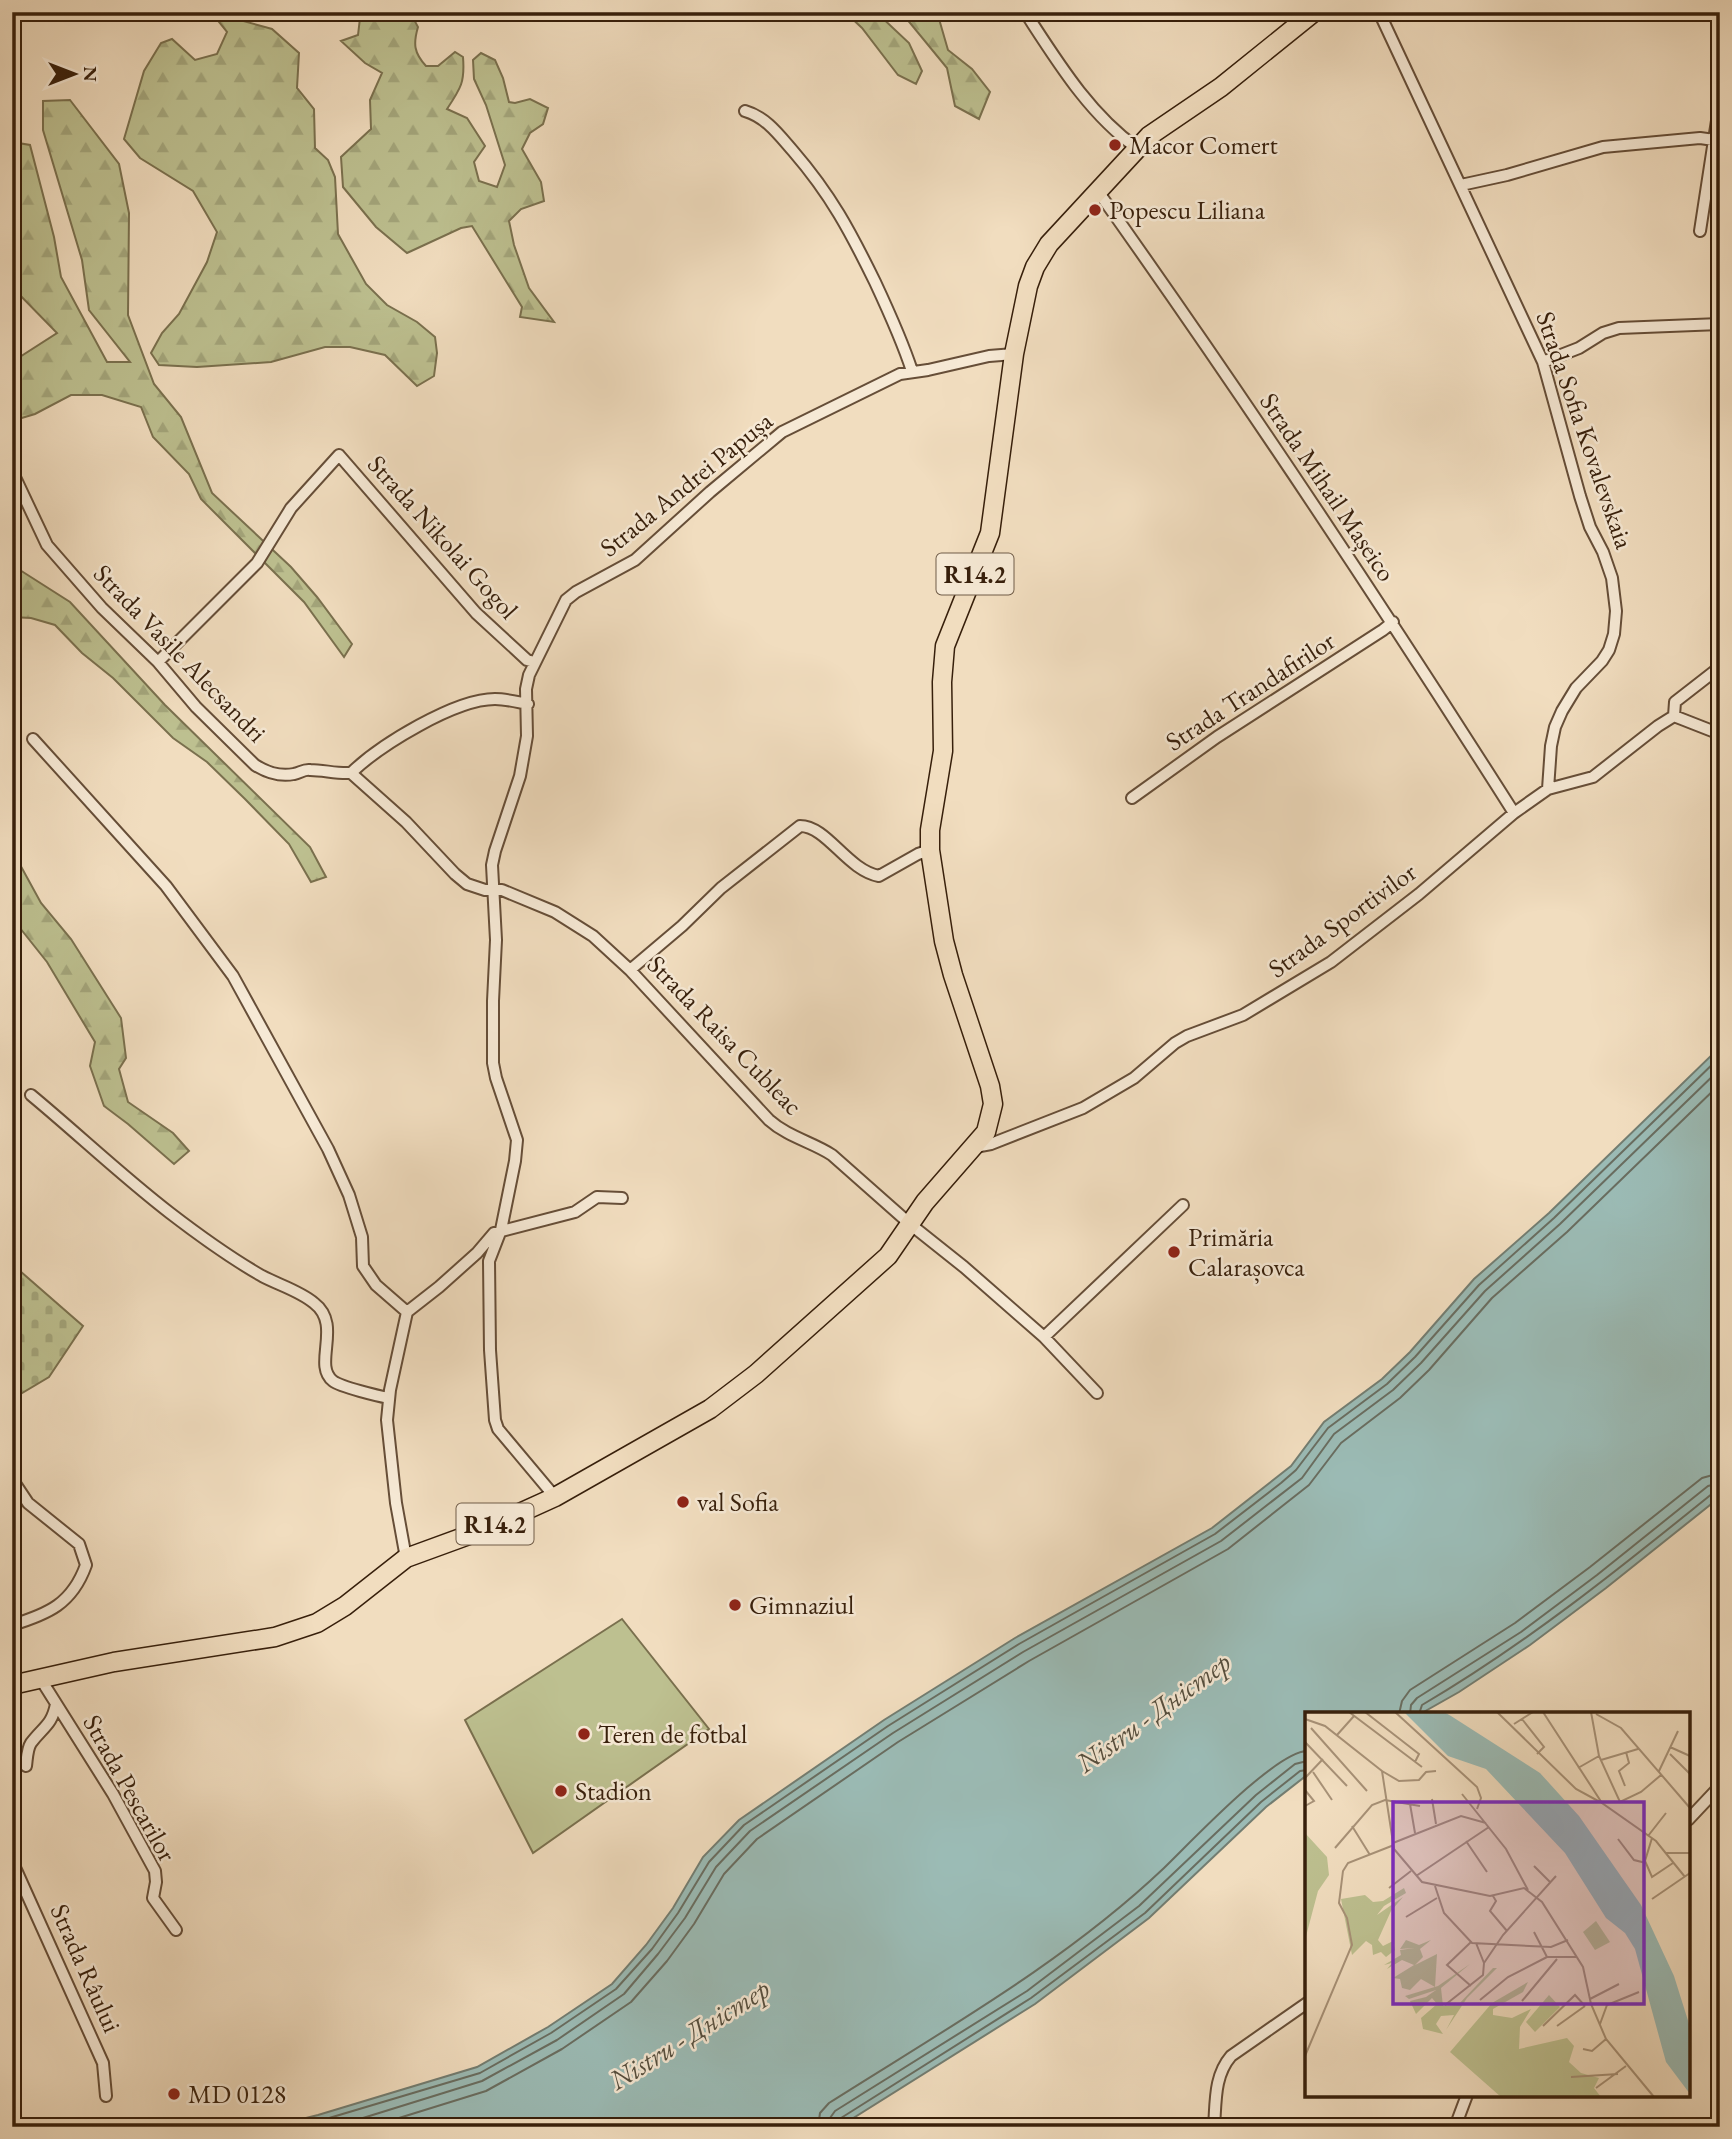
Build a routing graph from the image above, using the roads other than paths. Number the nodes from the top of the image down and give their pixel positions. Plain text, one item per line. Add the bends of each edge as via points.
1 (1025, 12) edge
2 (1314, 12) edge
3 (1379, 12) edge
4 (1720, 101) edge
5 (745, 111) dead end
6 (1714, 140) junction
7 (1137, 148) junction
8 (1461, 185) junction
9 (1097, 190) junction
10 (1700, 231) dead end
11 (1720, 324) edge
12 (1014, 354) junction
13 (1543, 362) junction
14 (912, 371) junction
15 (12, 471) edge
16 (1393, 622) junction
17 (158, 662) junction
18 (534, 662) junction
19 (1720, 667) edge
20 (528, 704) junction
21 (1674, 716) junction
22 (1720, 734) edge
23 (33, 738) dead end
24 (351, 773) junction
25 (1548, 789) junction
26 (1132, 798) dead end
27 (1514, 813) junction
28 (930, 850) junction
29 (493, 890) junction
30 (630, 971) junction
31 (32, 1095) dead end
32 (972, 1148) junction
33 (622, 1198) dead end
34 (1182, 1205) dead end
35 (909, 1224) junction
36 (501, 1230) junction
37 (407, 1312) junction
38 (1044, 1337) junction
39 (1097, 1393) dead end
40 (389, 1398) junction
41 (12, 1479) edge
42 (555, 1497) junction
43 (406, 1558) junction
44 (12, 1625) edge
45 (40, 1678) junction
46 (12, 1685) edge
47 (56, 1704) junction
48 (26, 1766) dead end
49 (1720, 1786) edge
50 (1690, 1818) edge
51 (12, 1861) edge
52 (176, 1930) dead end
53 (1305, 2004) edge
54 (106, 2096) dead end
55 (1466, 2097) edge
56 (1214, 2127) edge
57 (1455, 2127) edge

1 - 7 street via 1093,107
2 - 7 main road, R14.2
3 - 8 street, Strada Sofia Kovalevskaia
4 - 6 street
5 - 14 street via 773,128 832,199 900,334
6 - 8 street via 1603,147
6 - 10 street
7 - 9 main road, R14.2
8 - 13 street, Strada Sofia Kovalevskaia
9 - 12 main road, R14.2 via 1049,244 1035,267
9 - 16 street, Strada Mihail Mașeico
11 - 13 street via 1619,328
12 - 14 street, Strada Andrei Papușa
12 - 28 main road, R14.2 via 989,533 944,654 943,751
13 - 25 street, Strada Sofia Kovalevskaia via 1580,496 1612,578 1616,611 1609,650 1576,688 1555,727
14 - 18 street, Strada Andrei Papușa via 782,432 635,561 566,600
15 - 17 street, Strada Vasile Alecsandri via 47,545
16 - 26 street, Strada Trandafirilor
16 - 27 street, Strada Mihail Mașeico
17 - 18 street, Strada Nikolai Gogol via 257,563 292,508 339,455 476,613
17 - 24 street, Strada Vasile Alecsandri via 196,708 266,772
18 - 20 street, Strada Andrei Papușa via 526,689
19 - 21 street via 1675,702
20 - 24 street via 495,699 463,704 386,746
20 - 29 street, Strada Andrei Papușa via 520,776 493,858
21 - 22 street
21 - 25 street, Strada Sportivilor via 1592,778
23 - 37 street via 166,886 233,976 349,1195 362,1237 363,1266 376,1285
24 - 29 street via 455,874 477,888
25 - 27 street, Strada Sportivilor
27 - 32 street, Strada Sportivilor via 1419,894 1300,982 1244,1015 1187,1036 1134,1078 1083,1108
28 - 30 street via 879,876 867,874 817,831 800,826 720,888
28 - 32 main road, R14.2 via 947,953 993,1104 986,1132
29 - 30 street, Strada Raisa Cubleac via 566,919 593,936
29 - 36 street, Strada Andrei Papușa via 493,1063 517,1139
30 - 35 street, Strada Raisa Cubleac via 775,1126 832,1155
31 - 40 street via 169,1213 260,1275 323,1310 327,1373 338,1383
32 - 35 main road, R14.2
33 - 36 street via 597,1197 575,1212
34 - 38 street
35 - 38 street, Strada Raisa Cubleac
35 - 42 main road, R14.2 via 876,1268 735,1391
36 - 37 street
36 - 42 street, Strada Andrei Papușa via 489,1261 495,1420 501,1434
37 - 40 street
38 - 39 street, Strada Raisa Cubleac
40 - 43 street via 387,1420
41 - 44 street via 28,1503 79,1544 86,1565 57,1607
42 - 43 main road, R14.2
43 - 45 main road, R14.2 via 345,1606 295,1632
45 - 46 main road, R14.2
45 - 47 street, Strada Pescarilor
47 - 48 street, Strada Pescarilor via 48,1726 29,1745
47 - 52 street, Strada Pescarilor via 107,1783 155,1871 153,1898
49 - 50 street
51 - 54 street, Strada Râului via 103,2063
53 - 56 street via 1222,2067
55 - 57 street

